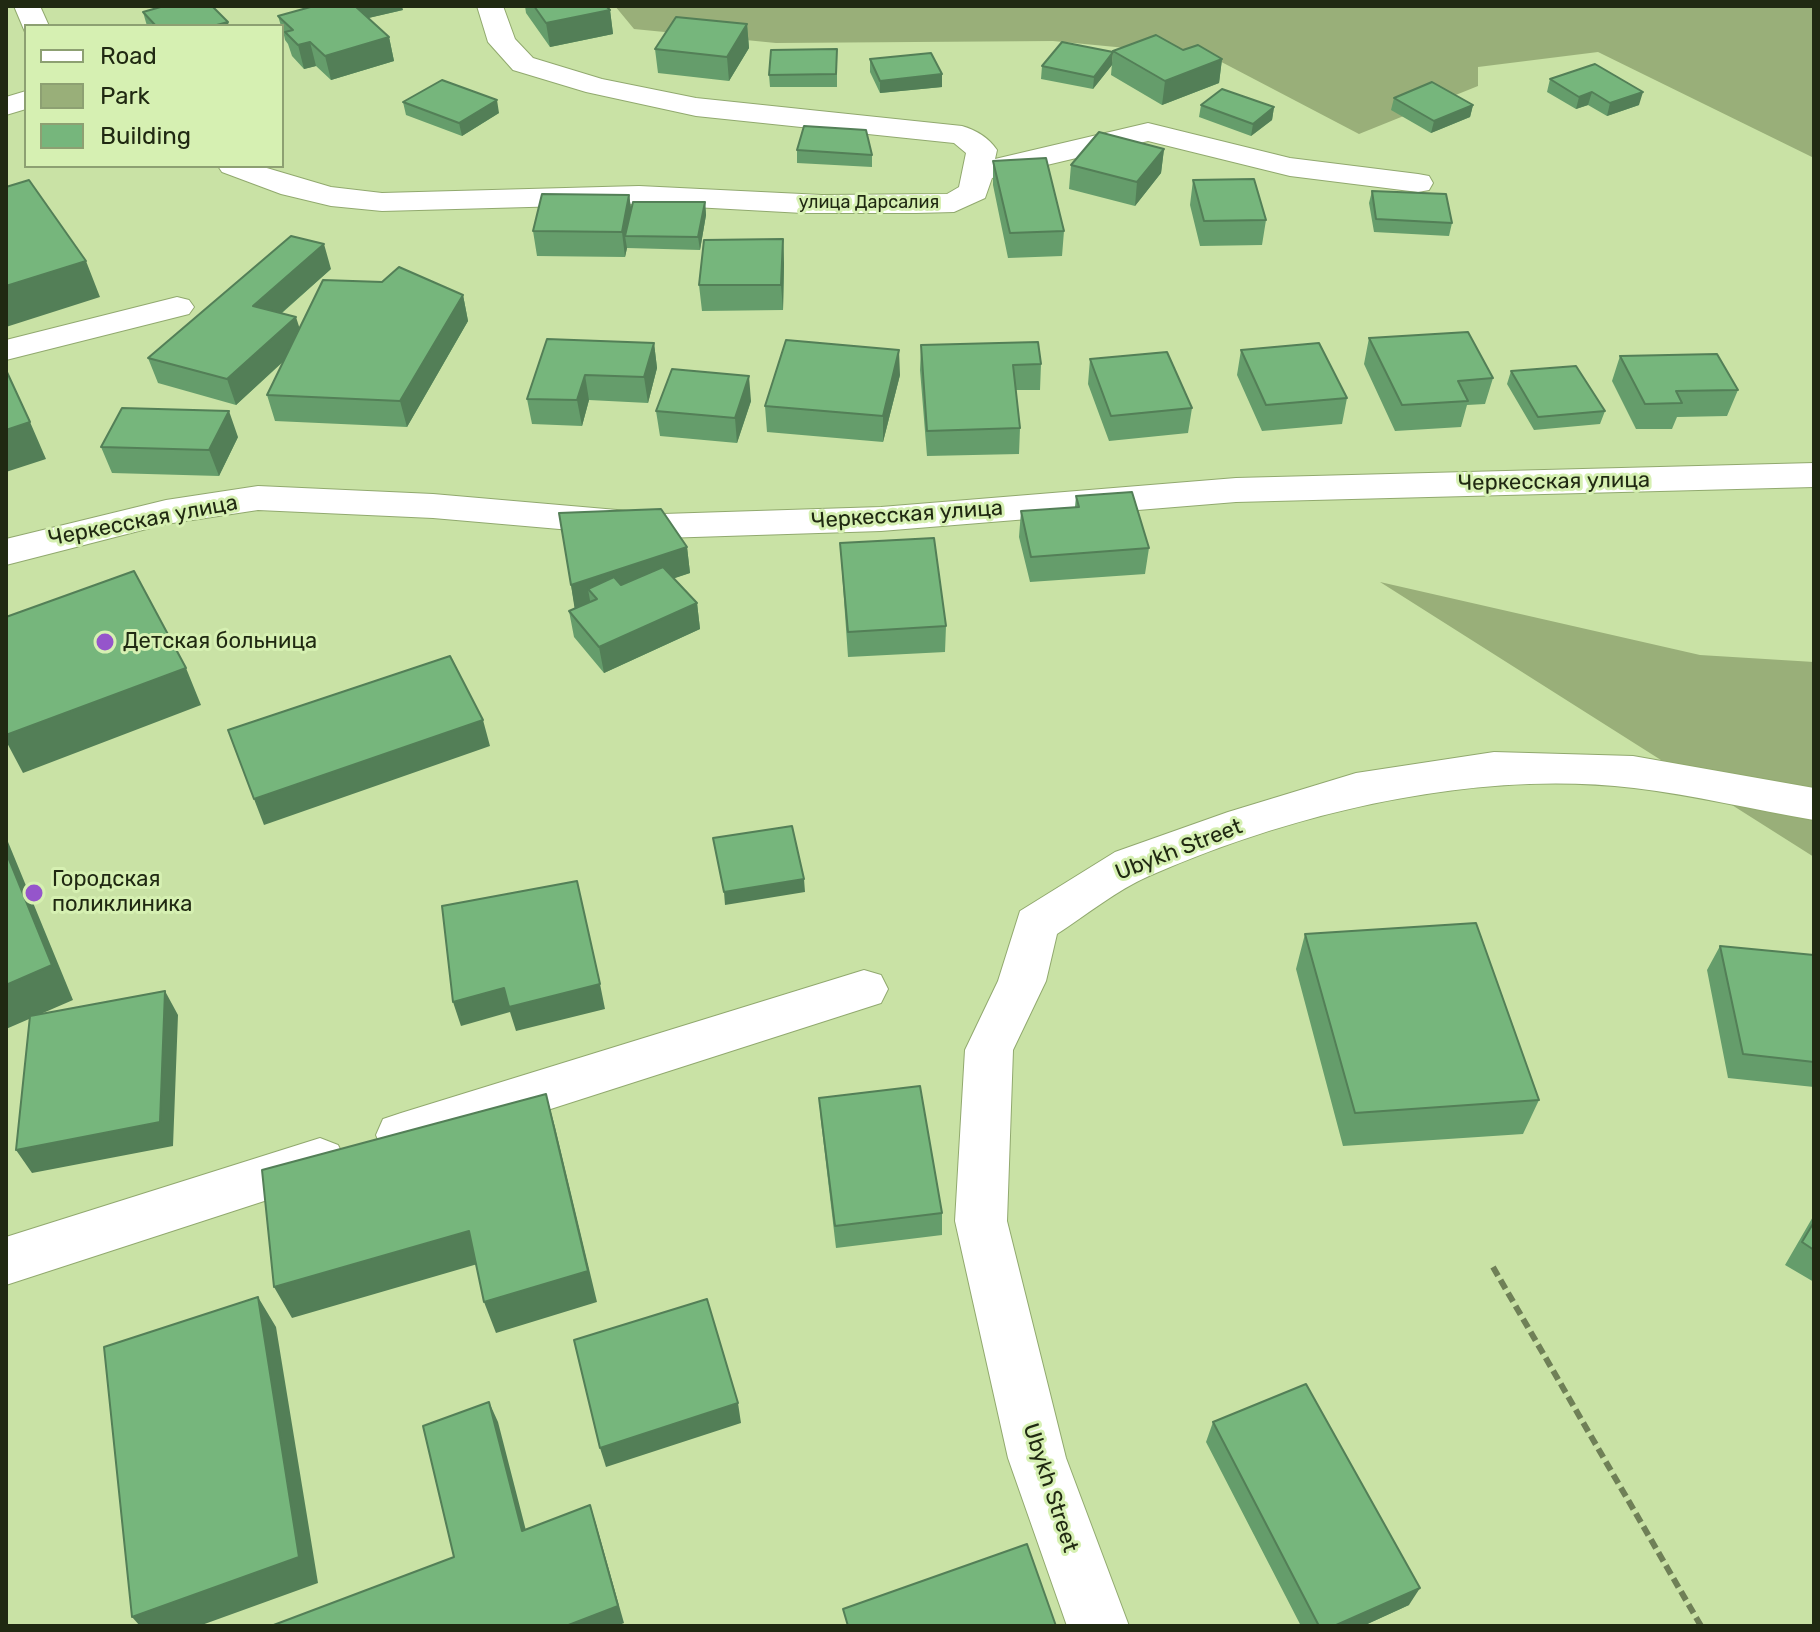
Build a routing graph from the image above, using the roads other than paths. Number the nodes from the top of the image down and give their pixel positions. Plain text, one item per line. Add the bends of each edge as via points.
1 (490, 6) edge
2 (237, 168) edge
3 (981, 171) junction
4 (1418, 183) dead end
5 (177, 307) dead end
6 (6, 350) edge
7 (1814, 475) edge
8 (6, 552) edge
9 (1814, 804) edge
10 (864, 989) dead end
11 (6, 1261) edge
12 (1098, 1626) edge

1 - 3 street via 502,42 523,64 696,107 962,135 982,150
2 - 3 street, улица Дарсалия via 260,179 347,200 430,204 570,195 807,204 954,203 974,191
3 - 4 street via 1148,132 1290,167
5 - 6 street
7 - 8 street, Черкесская улица via 1236,490 881,519 663,526 433,506 258,498 166,512
9 - 12 street, Ubykh Street via 1633,772 1494,768 1356,789 1131,864 1036,924 1022,981 989,1050 981,1221 1037,1458
10 - 11 street

